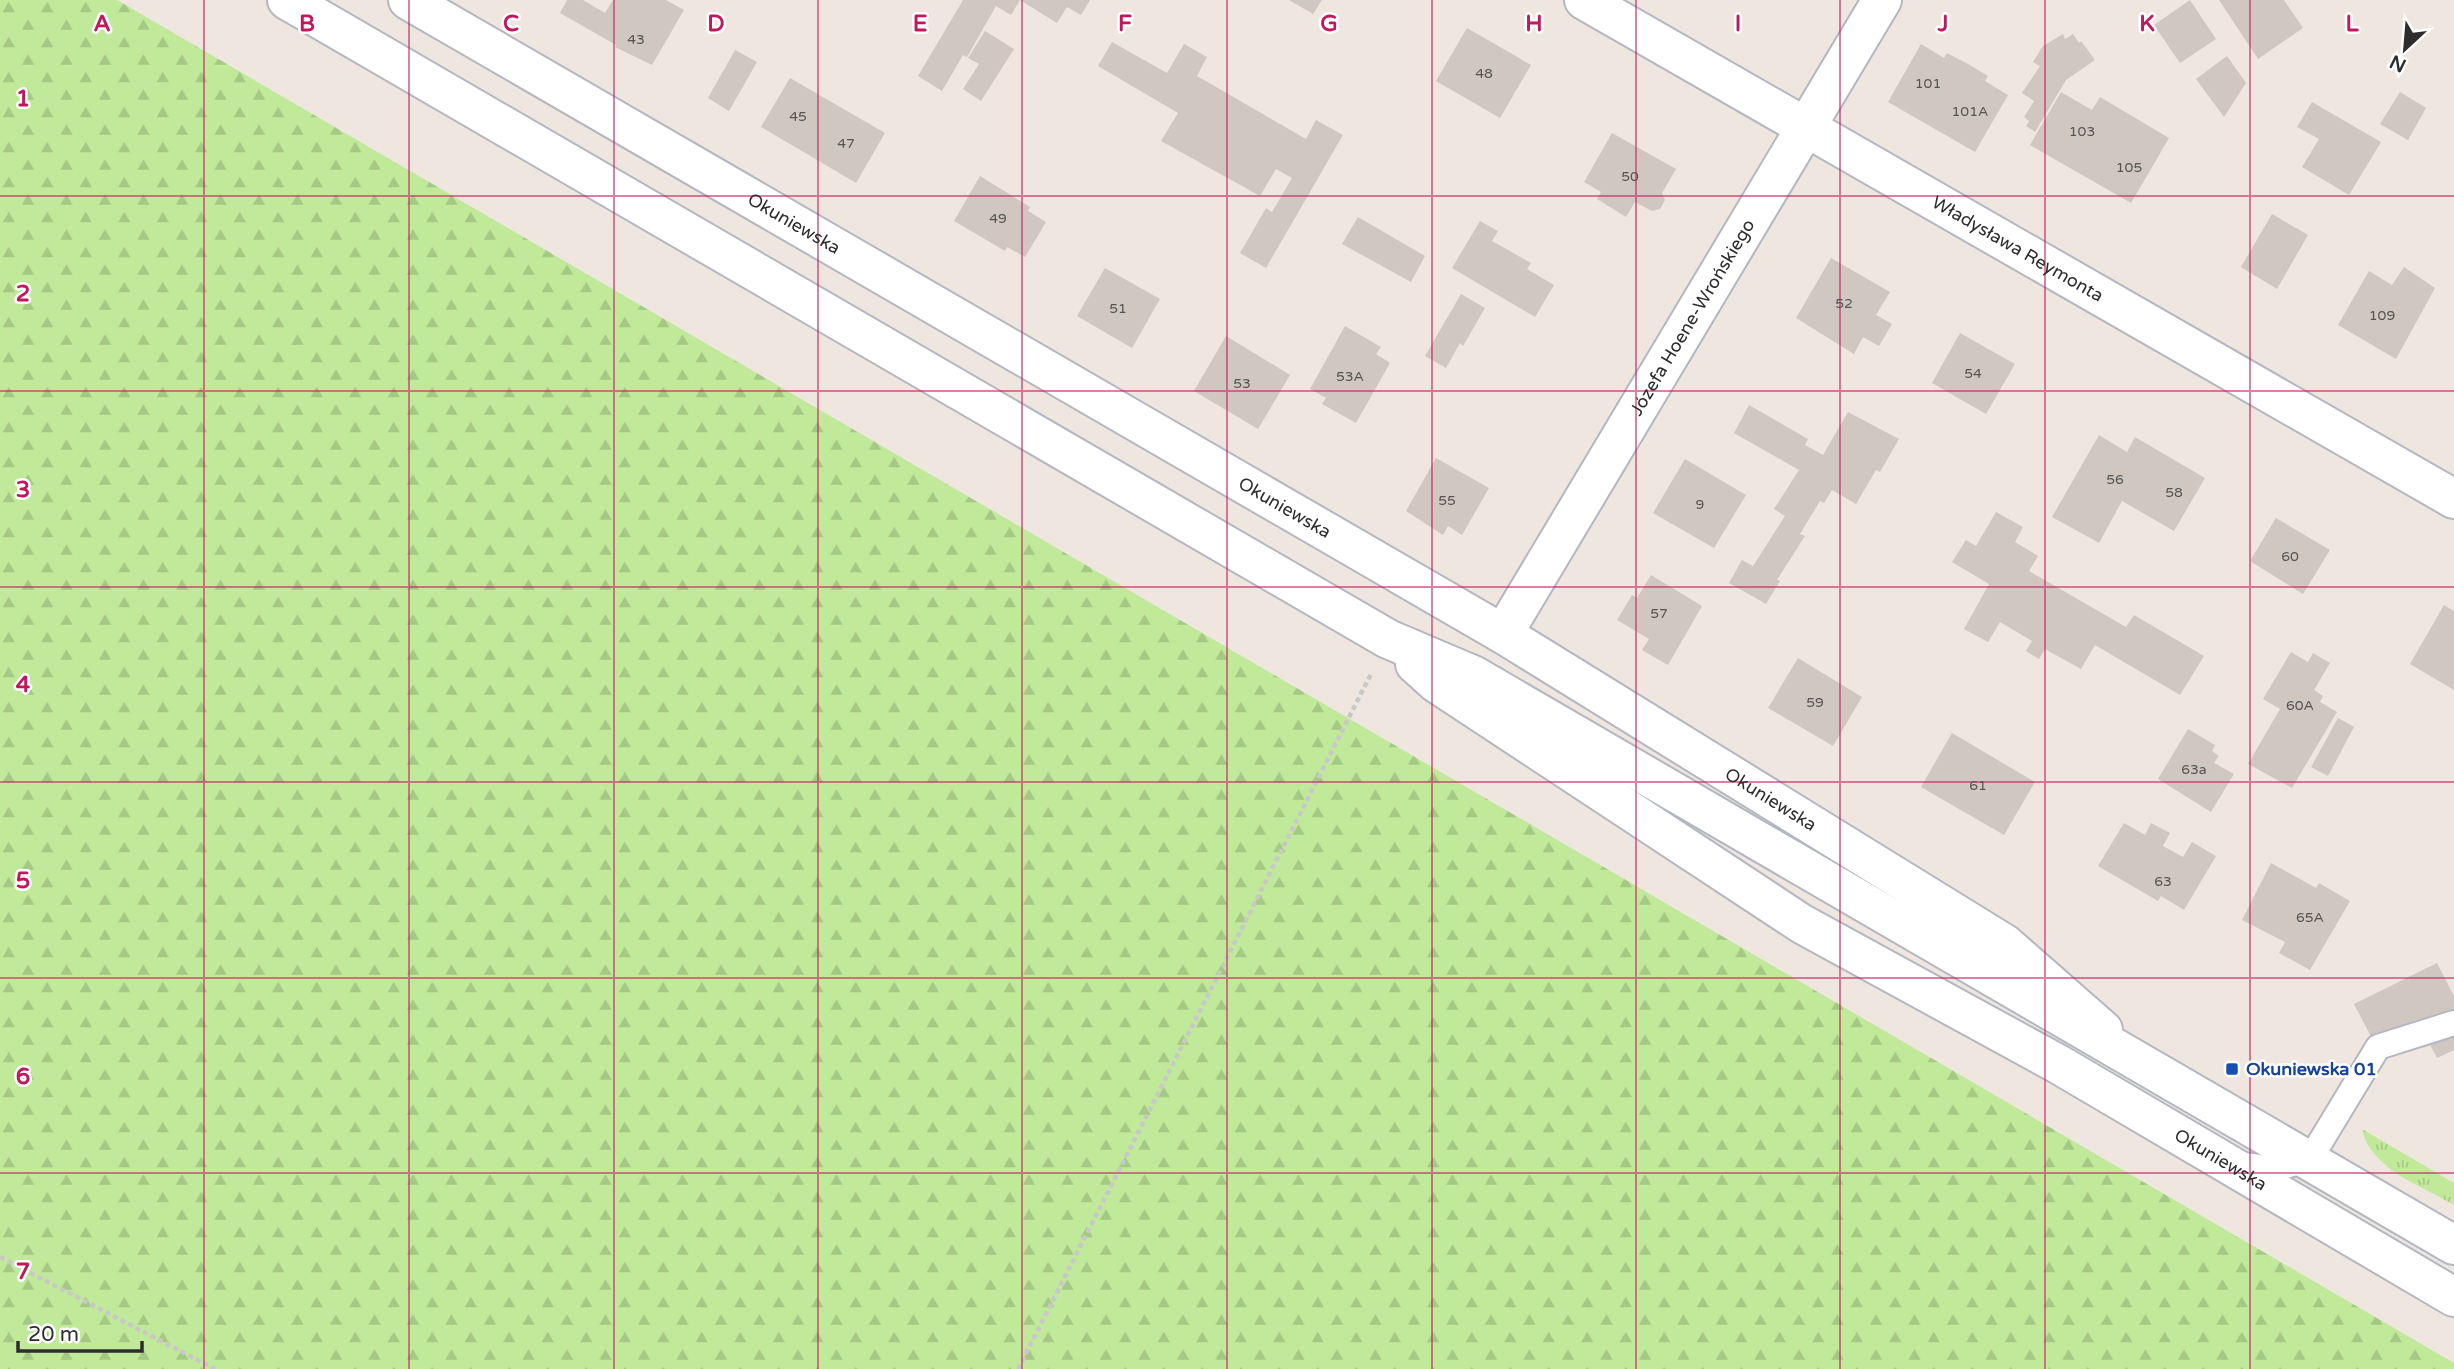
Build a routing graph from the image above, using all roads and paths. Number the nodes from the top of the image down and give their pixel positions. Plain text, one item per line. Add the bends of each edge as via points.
1 (287, 0) edge
2 (1584, 0) edge
3 (1882, 0) edge
4 (431, 5) edge
5 (1806, 128) junction
6 (2454, 499) edge
7 (1503, 634) junction
8 (1388, 639) junction
9 (2454, 1023) edge
10 (2135, 1059) junction
11 (2309, 1159) junction
12 (2225, 1163) junction
13 (2454, 1245) edge
14 (0, 1257) edge
15 (2454, 1297) edge
16 (215, 1369) edge
17 (1018, 1369) edge

1 - 8 main road, Okuniewska
2 - 5 main road, Władysława Reymonta
3 - 5 main road, Józefa Hoene-Wrońskiego
4 - 7 main road, Okuniewska
5 - 6 main road, Władysława Reymonta
5 - 7 main road, Józefa Hoene-Wrońskiego
7 - 10 main road, Okuniewska via 2004,944
8 - 10 main road, Okuniewska via 1473,675
8 - 12 main road, Okuniewska via 1436,683 1802,925 2059,1064
8 - 17 path
9 - 11 lane via 2378,1047
10 - 11 main road, Okuniewska
11 - 12 lane via 2275,1169
11 - 13 main road, Okuniewska
12 - 15 main road, Okuniewska
14 - 16 path

